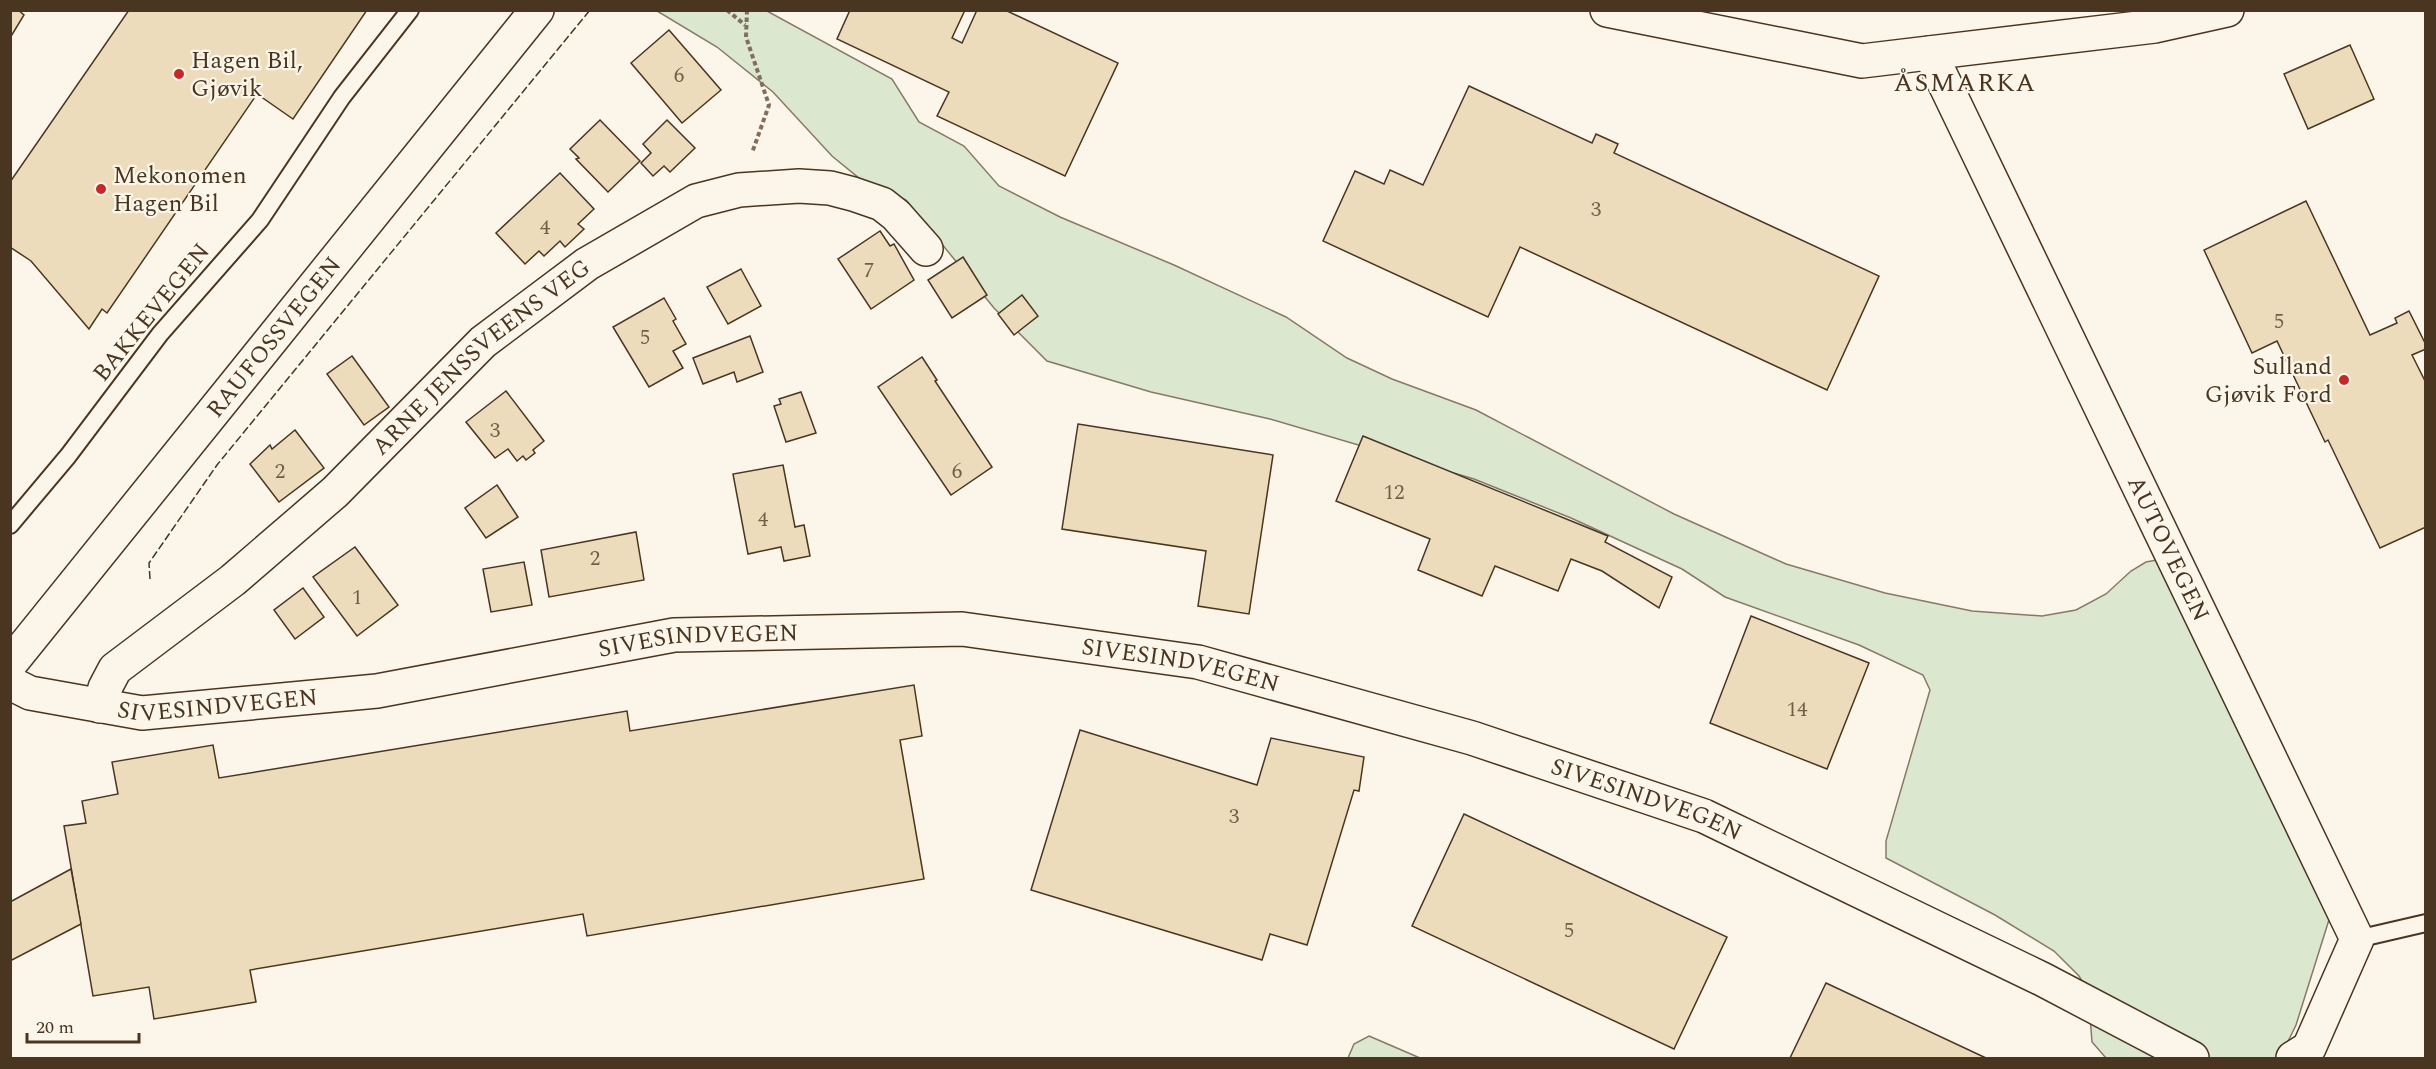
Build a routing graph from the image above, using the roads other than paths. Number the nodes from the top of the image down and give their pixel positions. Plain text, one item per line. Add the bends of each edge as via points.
1 (410, 10) edge
2 (537, 10) edge
3 (1607, 10) edge
4 (2227, 10) edge
5 (1930, 52) junction
6 (926, 249) dead end
7 (10, 525) edge
8 (12, 664) edge
9 (100, 706) junction
10 (2426, 923) edge
11 (2357, 939) junction
12 (2301, 1053) edge
13 (2192, 1059) edge

1 - 7 lane, BAKKEVEGEN via 342,97 260,220 160,334
2 - 8 street, RAUFOSSVEGEN
3 - 5 street via 1862,61
4 - 5 street via 2155,26
5 - 11 street, AUTOVEGEN
6 - 9 street, ARNE JENSSVEENS VEG via 897,215 882,204 830,188 739,190 696,201 587,264 483,342 335,492 233,580 115,669
8 - 9 street, SIVESINDVEGEN via 30,693
9 - 13 street, SIVESINDVEGEN via 142,712 377,691 674,635 962,629 1198,662 1472,738 1704,816 2042,979
10 - 11 lane
11 - 12 street

